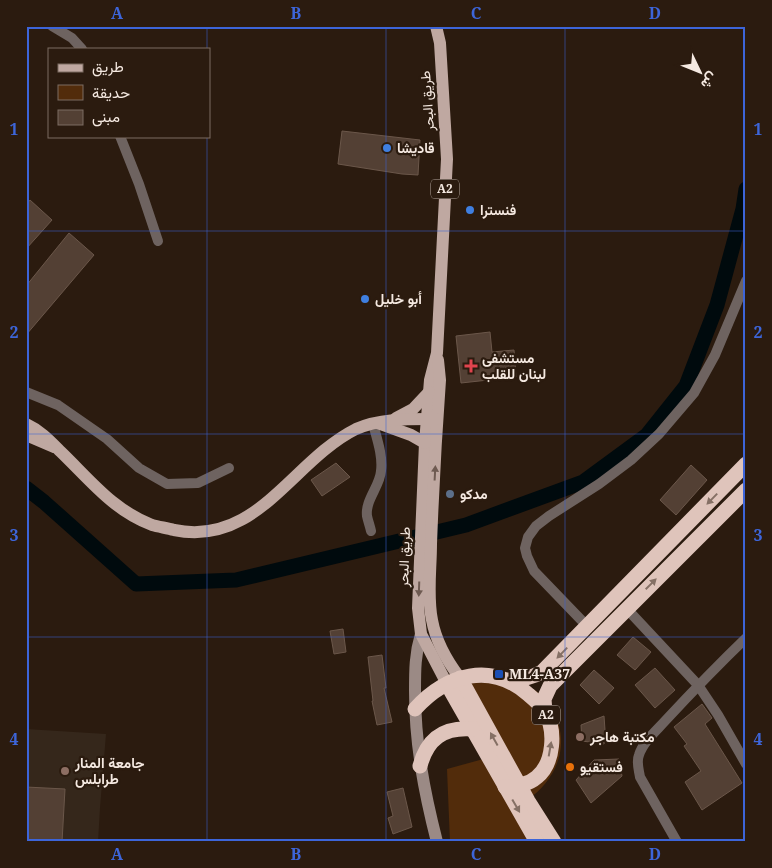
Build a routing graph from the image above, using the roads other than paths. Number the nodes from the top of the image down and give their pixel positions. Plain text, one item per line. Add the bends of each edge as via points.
1 (52, 26) edge
2 (436, 26) edge
3 (81, 48) edge
4 (121, 138) edge
5 (158, 241) dead end
6 (746, 281) edge
7 (437, 353) junction
8 (26, 392) edge
9 (429, 392) junction
10 (392, 419) junction
11 (432, 419) junction
12 (376, 424) junction
13 (28, 427) edge
14 (404, 433) junction
15 (425, 443) junction
16 (424, 460) junction
17 (746, 464) edge
18 (228, 468) dead end
19 (746, 490) edge
20 (371, 531) dead end
21 (427, 531) junction
22 (626, 609) junction
23 (587, 626) junction
24 (421, 634) junction
25 (746, 638) edge
26 (509, 680) junction
27 (698, 685) junction
28 (457, 687) junction
29 (415, 709) junction
30 (545, 712) junction
31 (472, 729) junction
32 (746, 764) edge
33 (420, 766) junction
34 (539, 776) junction
35 (512, 786) junction
36 (540, 820) junction
37 (437, 842) edge
38 (536, 842) edge
39 (554, 842) edge
40 (677, 842) edge

1 - 3 street
2 - 7 main road, طريق البحر / A2 via 440,43 447,159
4 - 5 street
6 - 23 street via 715,355 694,393 659,434 631,460 542,521 528,537 525,548 534,571
7 - 9 main road, طريق البحر / A2
7 - 11 main road, طريق البحر / A2 via 440,380
8 - 18 street via 58,405 107,440 138,468 167,484 198,483
9 - 10 main road via 413,410
9 - 11 main road, طريق البحر / A2
10 - 11 main road
10 - 12 main road
11 - 15 main road, طريق البحر / A2
21 -> 11 main road, طريق البحر / A2
12 - 13 main road via 358,428 344,436 250,516 206,532 186,532 154,525 128,514 110,501 57,448
12 - 14 main road
12 - 20 street via 382,470 368,509
14 - 15 main road
14 - 16 main road
15 - 16 main road, طريق البحر / A2
16 - 21 main road, طريق البحر / A2
17 -> 23 highway
22 -> 19 highway
21 -> 24 main road, طريق البحر / A2 via 418,608
21 - 28 main road, طريق البحر / A2 via 431,618
22 - 27 street
22 - 30 highway via 550,686 544,698
23 -> 26 highway via 542,672 532,678
24 - 28 main road, طريق البحر / A2
24 - 29 street via 415,657
25 - 27 street
26 - 28 highway, A2 via 472,675
26 - 30 highway, A2 via 520,686
27 - 32 street
27 - 40 street via 650,737 638,756 640,777
28 - 29 highway, A2 via 429,695
28 - 31 highway, طريق البحر / A2
35 -> 28 highway, A2
29 - 33 street
34 -> 30 highway, A2 via 546,764 552,738
31 - 33 highway via 454,730 438,736 423,755
31 - 35 highway, طريق البحر / A2 via 482,748
33 - 37 street
34 - 35 highway via 530,782
34 - 36 highway
35 - 36 highway, A2
35 -> 38 highway, A2
36 - 39 highway, A2

